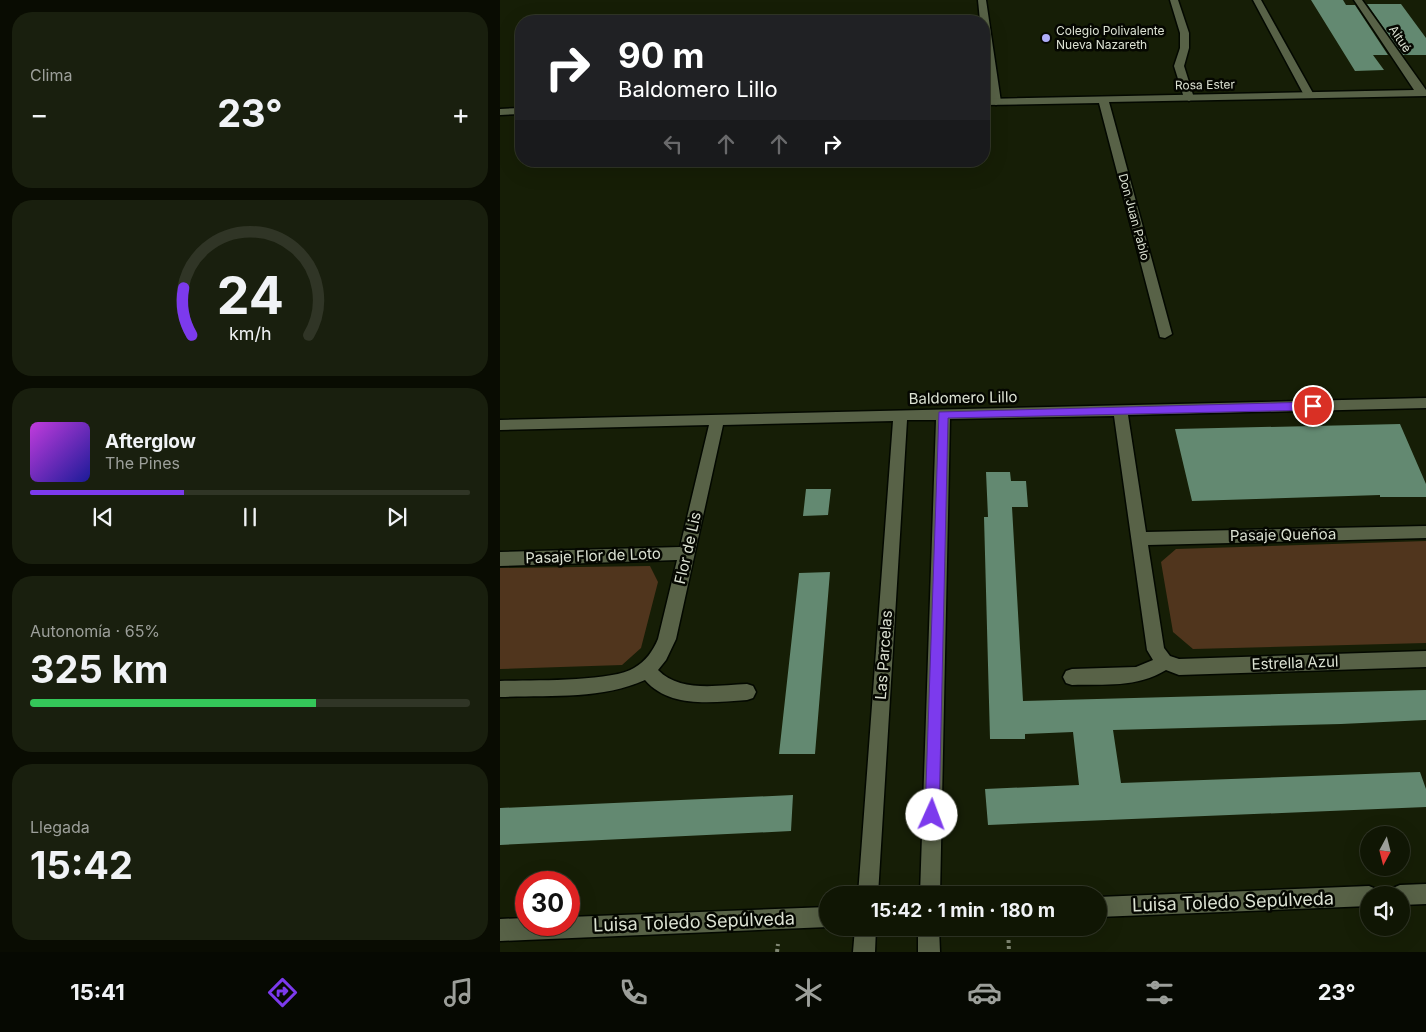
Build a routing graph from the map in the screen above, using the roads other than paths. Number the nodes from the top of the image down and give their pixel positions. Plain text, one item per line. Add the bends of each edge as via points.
1 (982, 0) edge
2 (1174, 0) edge
3 (1257, 0) edge
4 (1358, 0) edge
5 (984, 15) edge
6 (990, 58) edge
7 (1423, 93) edge
8 (1309, 95) junction
9 (1189, 98) junction
10 (1103, 99) junction
11 (990, 102) edge
12 (996, 102) junction
13 (515, 111) edge
14 (500, 112) edge
15 (1165, 334) dead end
16 (1426, 403) edge
17 (1120, 410) junction
18 (943, 414) junction
19 (900, 416) junction
20 (717, 420) junction
21 (500, 425) edge
22 (1426, 532) edge
23 (1140, 539) junction
24 (686, 553) junction
25 (500, 559) edge
26 (1426, 659) edge
27 (1164, 662) junction
28 (647, 670) junction
29 (1072, 677) dead end
30 (500, 689) edge
31 (747, 692) dead end
32 (869, 886) edge
33 (930, 886) edge
34 (1426, 894) edge
35 (1410, 895) edge
36 (1360, 896) edge
37 (1107, 907) edge
38 (819, 917) edge
39 (500, 930) edge
40 (865, 936) edge
41 (930, 936) edge
42 (864, 952) edge
43 (929, 952) edge

1 - 5 street
2 - 9 street via 1186,32 1179,66
3 - 8 street
4 - 7 street, Aitué
6 - 12 street
7 - 8 street, Rosa Ester
8 - 9 street, Rosa Ester
9 - 10 street, Rosa Ester
10 - 12 street, Rosa Ester
10 - 15 street, Don Juan Pablo
11 - 12 street, Rosa Ester
13 - 14 street
16 - 17 street, Baldomero Lillo
17 - 18 street, Baldomero Lillo
17 - 23 street
18 - 19 street, Baldomero Lillo
18 - 33 street
19 - 20 street, Baldomero Lillo
19 - 32 street, Las Parcelas
20 - 21 street, Baldomero Lillo
20 - 24 street, Flor de Lis
22 - 23 street, Pasaje Queñoa
23 - 27 street via 1156,650
24 - 25 street, Pasaje Flor de Loto
24 - 28 street, Flor de Lis via 663,650
26 - 27 street, Estrella Azul via 1179,667
27 - 29 street via 1136,675
28 - 30 street, Flor de Lis via 611,685
28 - 31 street via 660,685 673,691
34 - 35 street
36 - 37 street, Luisa Toledo Sepúlveda
38 - 39 street, Luisa Toledo Sepúlveda
40 - 42 street
41 - 43 street

